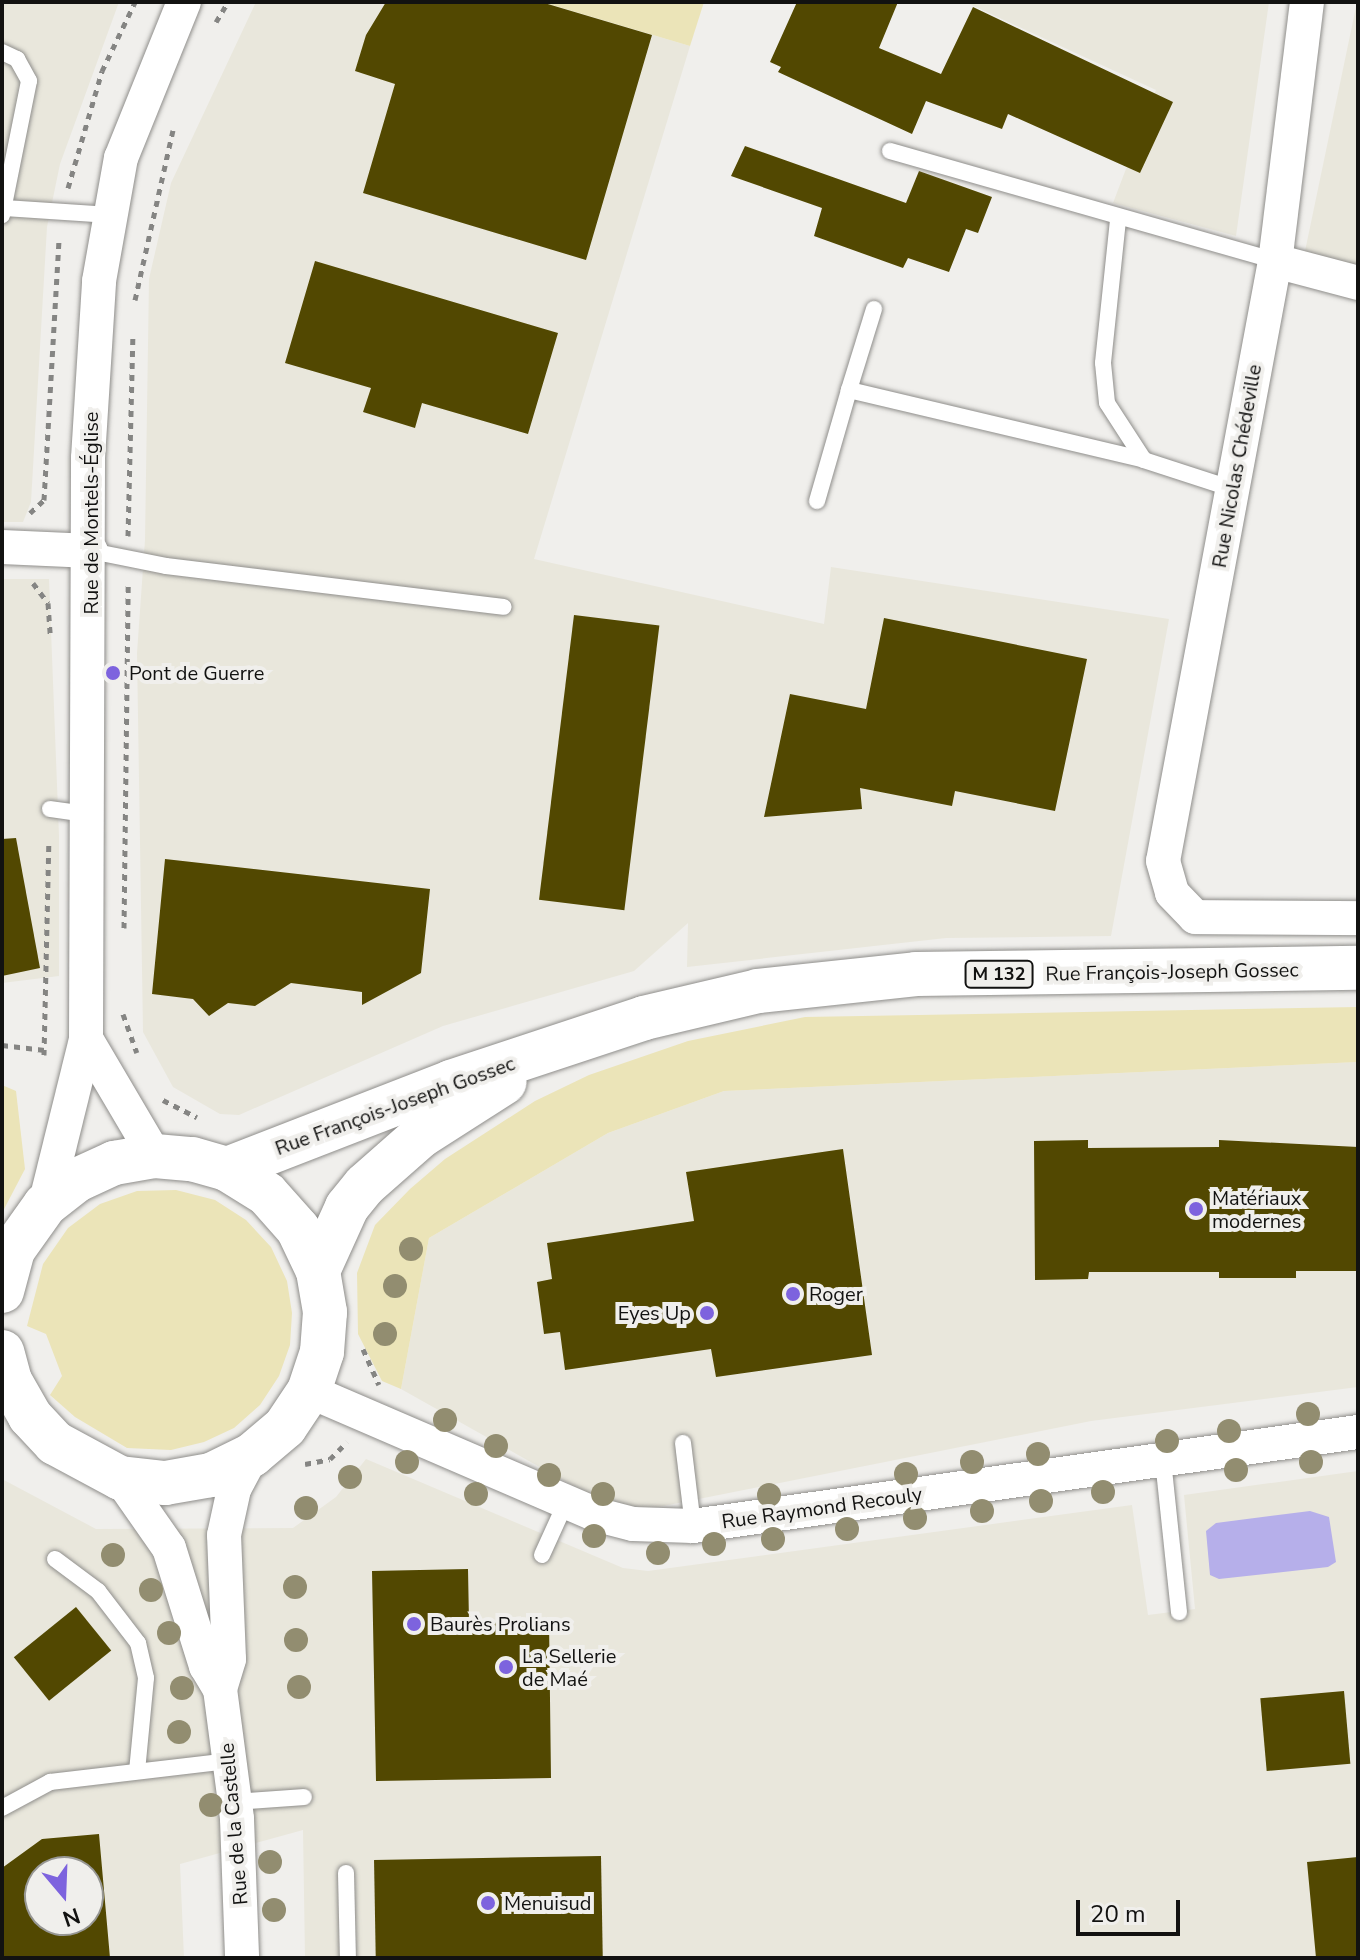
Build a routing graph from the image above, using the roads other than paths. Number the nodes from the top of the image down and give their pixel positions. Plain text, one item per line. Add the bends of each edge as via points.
1 (184, 2) edge
2 (1307, 2) edge
3 (2, 52) edge
4 (890, 151) dead end
5 (3, 212) edge
6 (110, 215) junction
7 (1118, 220) junction
8 (1275, 261) junction
9 (1358, 283) edge
10 (874, 309) dead end
11 (849, 390) junction
12 (1144, 460) junction
13 (1233, 489) junction
14 (817, 501) dead end
15 (6, 547) edge
16 (91, 551) junction
17 (504, 607) dead end
18 (50, 809) road end
19 (87, 814) junction
20 (1358, 918) edge
21 (1358, 968) edge
22 (86, 1039) junction
23 (563, 1047) junction
24 (155, 1156) junction
25 (227, 1169) junction
26 (45, 1205) junction
27 (318, 1271) junction
28 (2, 1291) edge
29 (2, 1352) edge
30 (309, 1391) junction
31 (16, 1416) edge
32 (1358, 1432) edge
33 (683, 1443) dead end
34 (252, 1455) junction
35 (1163, 1460) junction
36 (120, 1478) junction
37 (566, 1502) junction
38 (693, 1526) junction
39 (542, 1555) dead end
40 (55, 1559) dead end
41 (1179, 1612) dead end
42 (220, 1689) junction
43 (230, 1761) junction
44 (137, 1771) junction
45 (304, 1797) dead end
46 (235, 1802) junction
47 (2, 1808) edge
48 (346, 1873) dead end
49 (242, 1958) edge
50 (348, 1958) edge

1 - 6 street, Rue de Montels-Église via 121,158
2 - 8 street, Rue Nicolas Chédeville
3 - 5 lane via 17,59 29,81
4 - 7 lane
5 - 6 lane
6 - 16 street, Rue de Montels-Église via 99,281 88,458
7 - 8 lane
7 - 12 lane via 1103,363 1107,403
8 - 9 street
8 - 13 street, Rue Nicolas Chédeville
10 - 11 lane
11 - 12 lane
11 - 14 lane
12 - 13 lane
13 - 20 street, Rue Nicolas Chédeville via 1163,861 1172,893 1195,917
15 - 16 street
16 - 17 lane
16 - 19 street, Rue de Montels-Église
18 - 19 lane
19 - 22 street, Rue de Montels-Église
21 - 23 main road, Rue François-Joseph Gossec / M 132 via 844,979 690,1005
22 - 24 street, Rue de Montels-Église
22 - 26 street, Rue de Montels-Église
23 - 25 main road, Rue François-Joseph Gossec / M 132 via 451,1082
23 - 27 main road, Rue François-Joseph Gossec / M 132 via 398,1154 347,1207
24 - 25 main road
24 - 26 main road via 102,1168
25 - 27 main road via 267,1194 298,1229
26 - 28 main road via 13,1250
27 - 30 main road via 325,1312 322,1352
29 - 31 main road
30 - 34 main road via 285,1427
30 - 37 street, Rue Raymond Recouly
31 - 36 main road via 85,1464
32 - 35 street, Rue Raymond Recouly
33 - 38 lane
34 - 36 main road via 196,1478 165,1483
34 - 42 street, Rue de la Castelle via 234,1489 224,1535 229,1659
35 - 38 street, Rue Raymond Recouly
35 - 41 lane
36 - 42 street, Rue de la Castelle via 169,1548 206,1666
37 - 38 street, Rue Raymond Recouly via 633,1524
37 - 39 lane
40 - 44 lane via 98,1591 138,1643 146,1678
42 - 43 street, Rue de la Castelle
43 - 44 lane
43 - 46 street, Rue de la Castelle
44 - 47 lane via 50,1782
45 - 46 lane
46 - 49 street, Rue de la Castelle
48 - 50 lane

